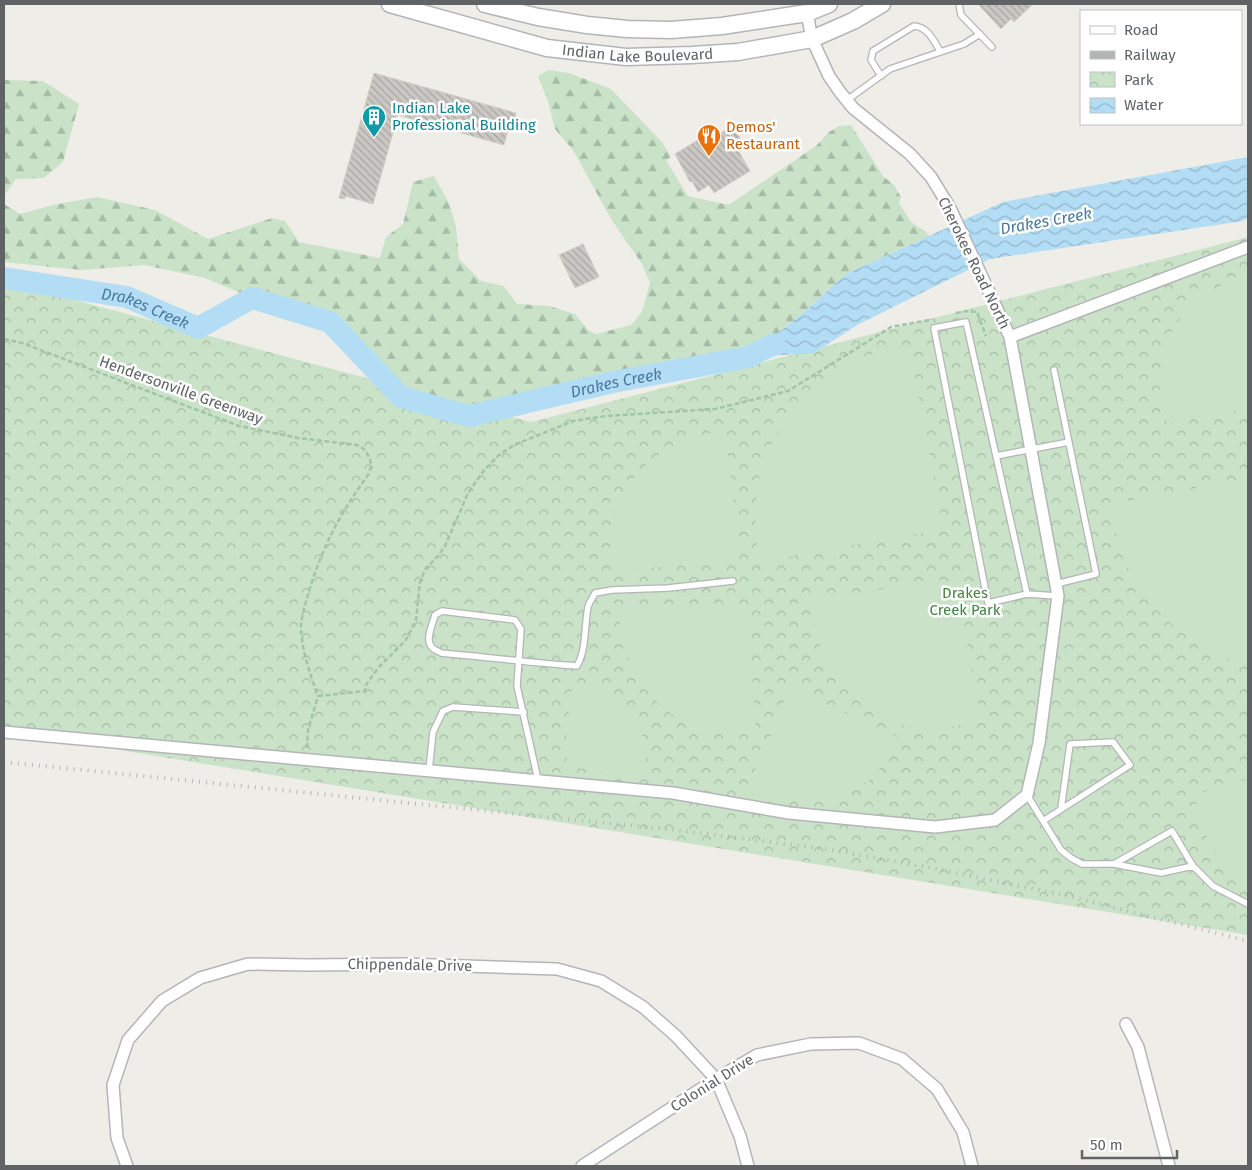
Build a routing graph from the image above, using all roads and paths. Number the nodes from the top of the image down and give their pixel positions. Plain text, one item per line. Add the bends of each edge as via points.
1 (390, 4) edge
2 (485, 4) edge
3 (829, 4) edge
4 (882, 4) edge
5 (959, 4) edge
6 (807, 8) edge
7 (980, 34) junction
8 (812, 39) junction
9 (992, 47) dead end
10 (940, 51) junction
11 (880, 76) junction
12 (847, 100) junction
13 (1248, 246) edge
14 (949, 315) dead end
15 (931, 320) dead end
16 (986, 336) dead end
17 (1010, 337) junction
18 (4, 339) edge
19 (1054, 370) dead end
20 (1068, 442) junction
21 (1031, 449) junction
22 (996, 456) junction
23 (733, 581) dead end
24 (1057, 590) junction
25 (1027, 594) junction
26 (519, 661) junction
27 (318, 696) junction
28 (524, 712) junction
29 (4, 732) edge
30 (309, 760) junction
31 (429, 770) junction
32 (538, 780) junction
33 (1027, 795) junction
34 (1061, 809) junction
35 (1043, 821) junction
36 (1114, 864) junction
37 (1194, 866) junction
38 (1248, 904) edge
39 (1126, 1024) dead end
40 (716, 1079) junction
41 (127, 1166) edge
42 (582, 1166) edge
43 (748, 1166) edge
44 (972, 1166) edge
45 (1169, 1166) edge

1 - 8 main road, Indian Lake Boulevard via 547,48 626,57 738,52
2 - 6 main road, Indian Lake Boulevard via 588,25 671,30 722,26
3 - 6 main road, Indian Lake Boulevard
4 - 8 main road, Indian Lake Boulevard
5 - 7 lane via 961,15
6 - 8 street, Cherokee Road North
7 - 9 lane
7 - 10 lane via 964,44
8 - 12 street, Cherokee Road North via 829,76
10 - 11 lane via 890,69
10 - 11 lane via 926,30 914,26 874,51 871,60
11 - 12 lane
12 - 17 street, Cherokee Road North via 910,154 931,177 950,208
13 - 17 street, Cherokee Road North
14 - 16 path via 977,312
15 - 27 path via 891,327 788,391 714,409 573,421 514,445 485,469 468,493 445,546 426,568 420,582 416,620 405,641 378,668 365,691
17 - 21 street
18 - 27 path, Hendersonville Greenway via 239,426 298,438 357,444 366,450 371,467 368,475 336,522 326,543 302,618 302,636
19 - 20 lane
20 - 21 lane
20 - 24 lane via 1096,574
21 - 22 lane
21 - 24 street
22 - 25 lane
22 - 25 lane via 966,322 934,328 988,603
23 - 26 lane via 595,593 588,606 577,666
24 - 25 lane
24 - 33 street via 1040,743
26 - 26 lane via 521,629 515,620 442,611 435,615 430,629 429,644 432,648 441,652
26 - 28 lane via 517,686
27 - 30 path via 308,730
28 - 31 lane via 453,708 443,711 432,732
28 - 32 lane
29 - 30 street
30 - 31 street
31 - 32 street
32 - 33 street via 673,793 789,813 935,827 994,820
33 - 35 lane
34 - 34 lane via 1130,765 1113,742 1070,744
34 - 35 lane
35 - 36 lane via 1061,850 1071,858 1082,864
36 - 37 lane via 1161,873
36 - 37 lane via 1172,831
37 - 38 lane via 1213,886
39 - 45 street via 1138,1047
40 - 41 street, Chippendale Drive via 676,1036 643,1007 601,981 557,969 405,964 248,964 200,978 162,1000 128,1040 113,1085 117,1138
40 - 42 street, Colonial Drive
40 - 43 street, Chippendale Drive via 740,1136
40 - 44 street, Colonial Drive via 757,1055 811,1044 859,1043 902,1059 938,1089 963,1132

